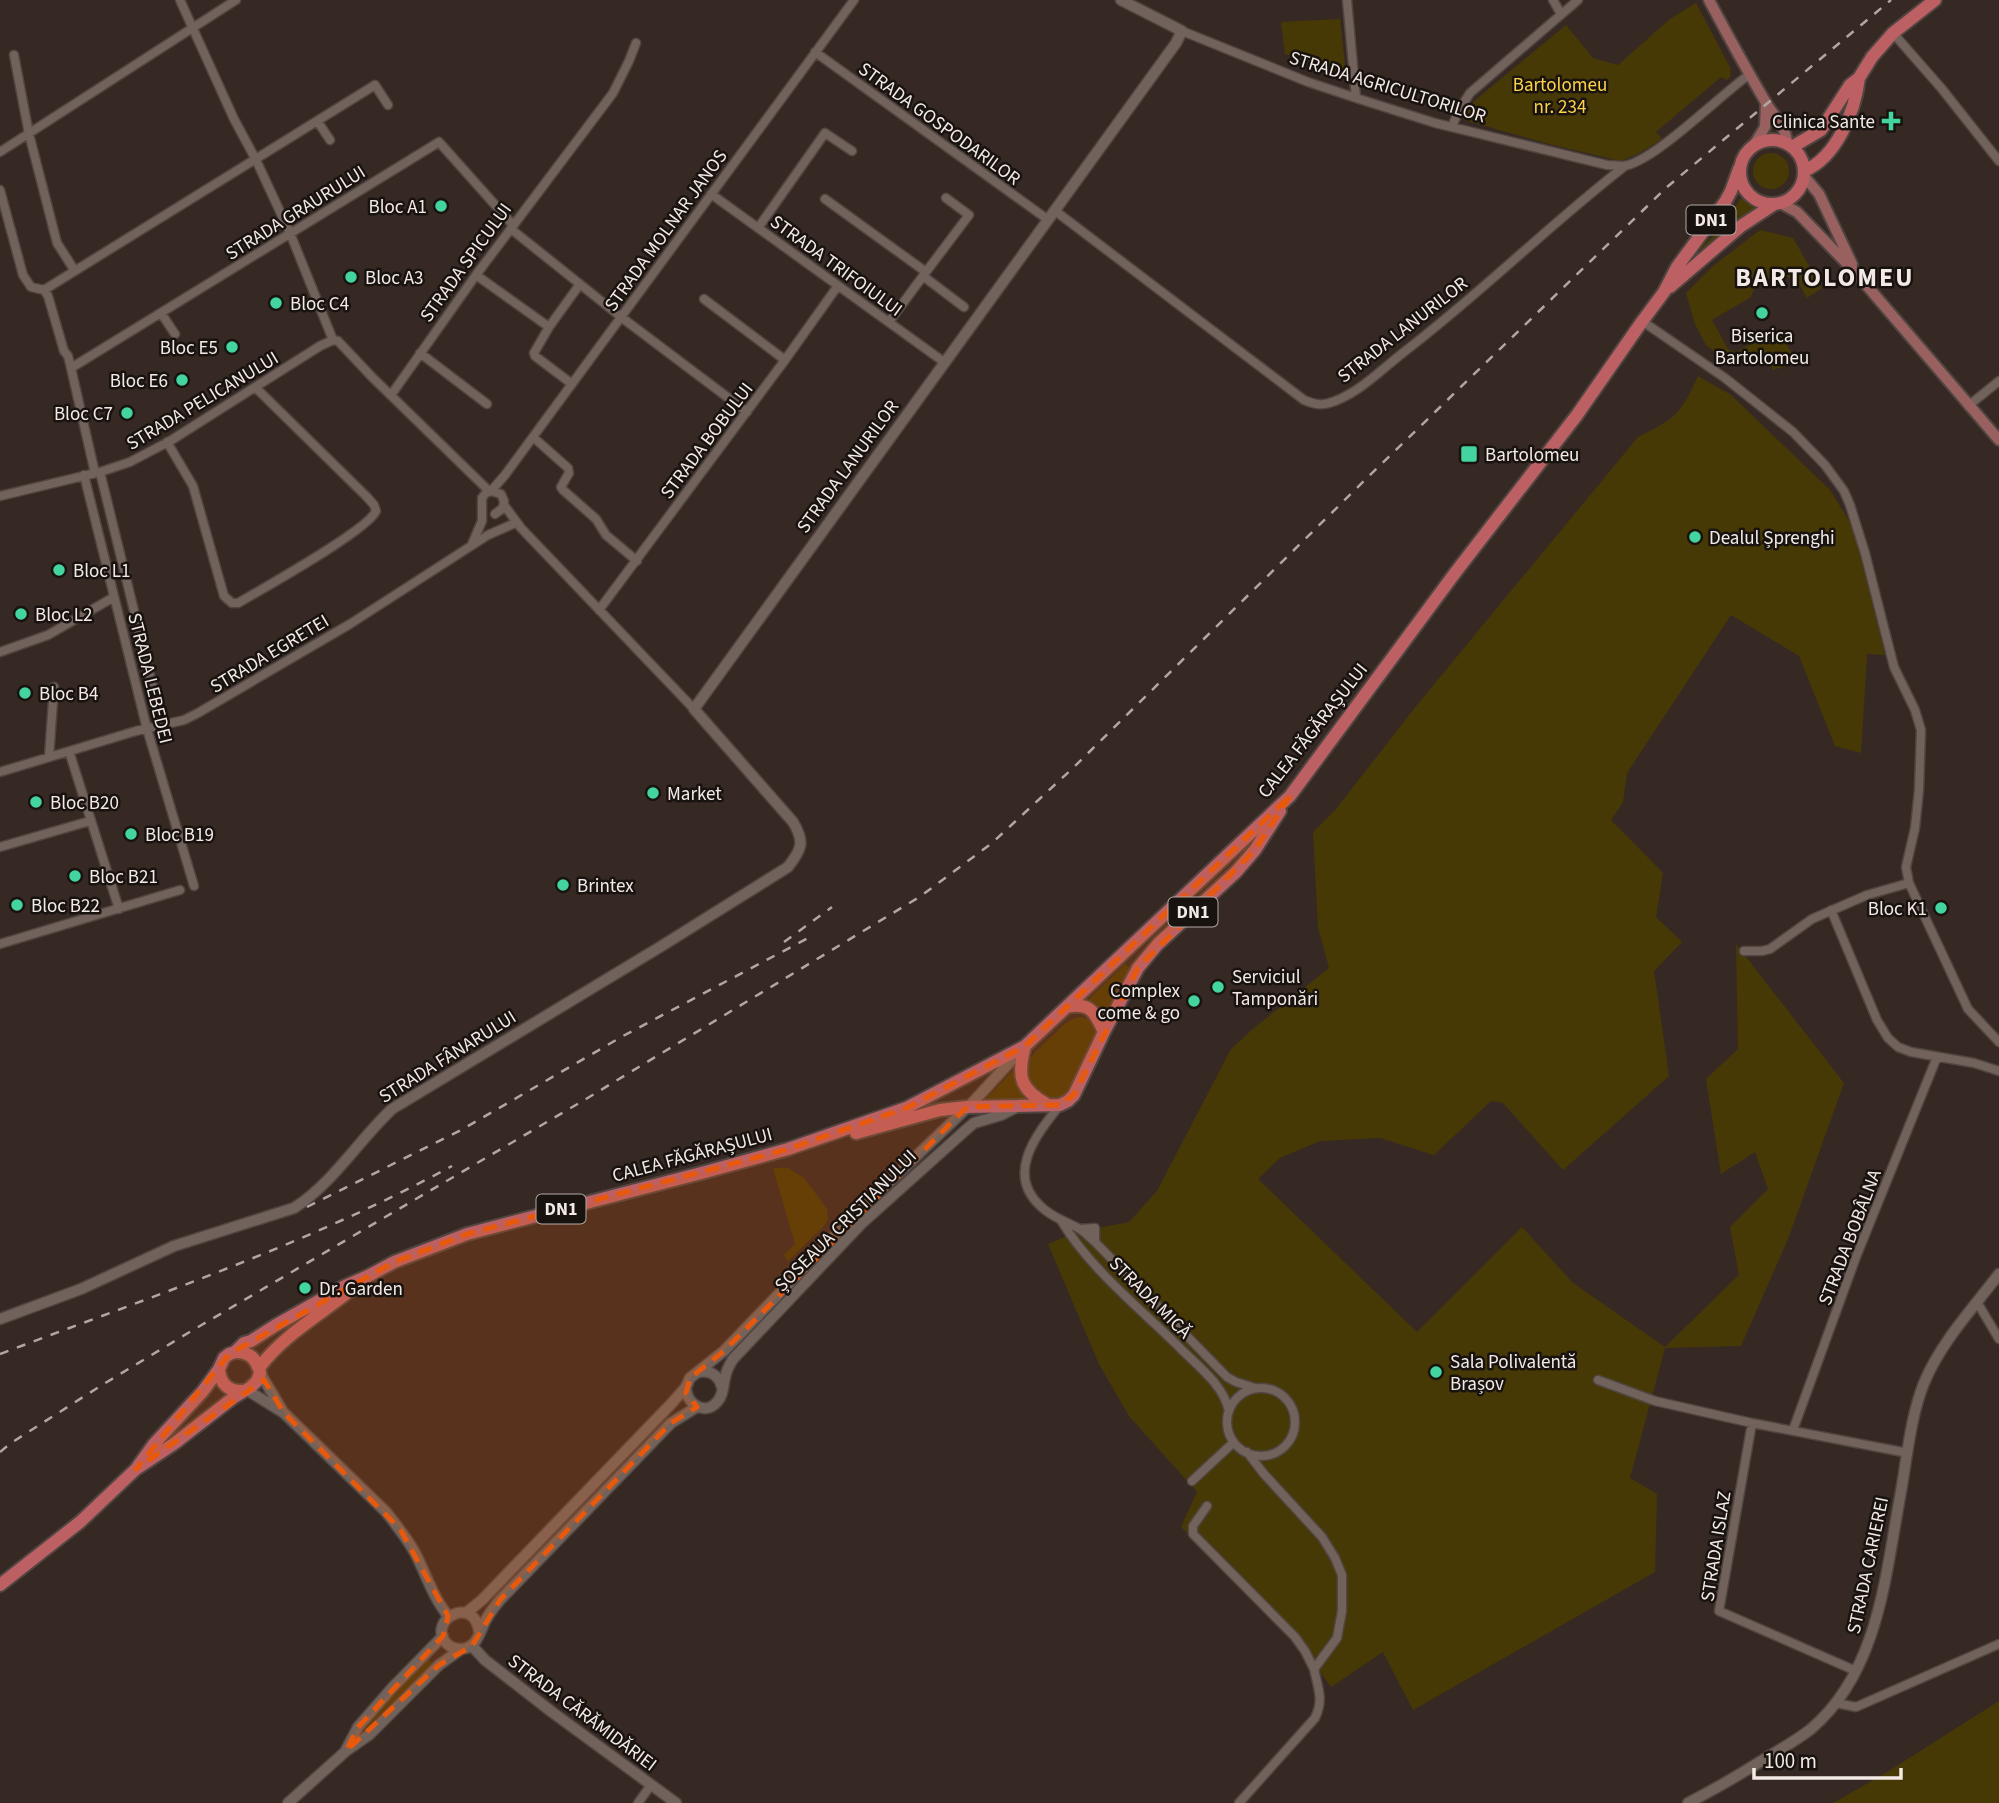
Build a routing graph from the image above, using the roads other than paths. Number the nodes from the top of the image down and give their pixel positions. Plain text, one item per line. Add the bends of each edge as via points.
1 (180, 0) edge
2 (236, 0) edge
3 (853, 0) edge
4 (1121, 0) edge
5 (1347, 0) edge
6 (1553, 0) edge
7 (1578, 0) edge
8 (1709, 0) edge
9 (1935, 0) edge
10 (1561, 13) junction
11 (193, 28) junction
12 (1182, 31) junction
13 (1893, 33) junction
14 (636, 43) dead end
15 (815, 52) junction
16 (14, 55) dead end
17 (1750, 74) junction
18 (1859, 78) junction
19 (1356, 98) junction
20 (1766, 104) junction
21 (388, 105) dead end
22 (318, 122) junction
23 (1452, 127) junction
24 (29, 134) junction
25 (330, 140) dead end
26 (1754, 145) junction
27 (1790, 145) junction
28 (852, 151) dead end
29 (0, 152) edge
30 (256, 160) junction
31 (1999, 161) edge
32 (1625, 166) junction
33 (1739, 169) junction
34 (1804, 174) junction
35 (0, 190) edge
36 (711, 194) junction
37 (946, 198) dead end
38 (825, 199) dead end
39 (1777, 204) junction
40 (1051, 215) junction
41 (512, 227) junction
42 (758, 228) junction
43 (290, 233) junction
44 (75, 271) junction
45 (1856, 273) junction
46 (925, 274) junction
47 (476, 275) junction
48 (580, 284) junction
49 (837, 287) junction
50 (44, 290) junction
51 (1664, 292) junction
52 (704, 299) dead end
53 (964, 307) dead end
54 (161, 313) junction
55 (621, 317) junction
56 (1642, 321) junction
57 (889, 322) junction
58 (549, 327) junction
59 (175, 334) dead end
60 (333, 340) junction
61 (421, 353) junction
62 (785, 360) junction
63 (944, 362) junction
64 (71, 368) junction
65 (1999, 381) edge
66 (572, 384) junction
67 (256, 388) junction
68 (391, 395) junction
69 (487, 404) dead end
70 (1968, 406) junction
71 (747, 412) junction
72 (533, 437) junction
73 (1999, 440) edge
74 (167, 442) junction
75 (98, 473) junction
76 (84, 475) junction
77 (503, 478) junction
78 (481, 485) junction
79 (490, 491) junction
80 (0, 496) edge
81 (482, 498) junction
82 (504, 501) junction
83 (483, 509) junction
84 (496, 514) junction
85 (517, 526) junction
86 (488, 535) junction
87 (470, 547) junction
88 (636, 561) junction
89 (114, 597) junction
90 (599, 610) junction
91 (0, 652) edge
92 (54, 687) dead end
93 (694, 709) junction
94 (162, 725) junction
95 (147, 729) junction
96 (69, 751) junction
97 (49, 757) junction
98 (0, 772) edge
99 (1290, 796) junction
100 (90, 821) junction
101 (0, 848) edge
102 (1909, 883) junction
103 (194, 886) dead end
104 (180, 890) dead end
105 (119, 909) junction
106 (1831, 910) junction
107 (0, 944) edge
108 (1745, 951) dead end
109 (1067, 1007) junction
110 (1104, 1032) junction
111 (1999, 1042) edge
112 (1025, 1046) junction
113 (1937, 1057) junction
114 (1999, 1071) edge
115 (1019, 1105) junction
116 (1054, 1105) junction
117 (967, 1107) junction
118 (788, 1149) junction
119 (1062, 1222) junction
120 (1080, 1229) junction
121 (1095, 1242) junction
122 (1999, 1274) edge
123 (368, 1276) junction
124 (1977, 1302) junction
125 (0, 1319) edge
126 (1999, 1339) edge
127 (235, 1352) junction
128 (219, 1369) junction
129 (260, 1370) junction
130 (698, 1372) junction
131 (1598, 1380) dead end
132 (686, 1387) junction
133 (722, 1387) junction
134 (1255, 1388) junction
135 (245, 1390) junction
136 (697, 1407) junction
137 (1229, 1411) junction
138 (284, 1413) junction
139 (1752, 1423) junction
140 (1793, 1430) junction
141 (1234, 1442) junction
142 (1247, 1452) junction
143 (1908, 1453) junction
144 (1262, 1456) junction
145 (136, 1469) junction
146 (1264, 1474) junction
147 (1192, 1481) dead end
148 (1207, 1506) dead end
149 (0, 1585) edge
150 (466, 1613) junction
151 (449, 1617) junction
152 (479, 1631) junction
153 (443, 1636) junction
154 (1999, 1644) edge
155 (472, 1646) junction
156 (460, 1650) junction
157 (1314, 1669) junction
158 (1856, 1671) junction
159 (1836, 1703) junction
160 (346, 1751) junction
161 (651, 1785) junction
162 (288, 1803) edge
163 (638, 1803) edge
164 (676, 1803) edge
165 (1239, 1803) edge
166 (1688, 1803) edge

1 - 11 street
2 - 11 street
3 - 15 street, STRADA MOLNAR JANOS
4 - 12 street, STRADA AGRICULTORILOR
5 - 19 street
6 - 10 street
7 - 10 street
8 - 17 main road
9 - 13 main road, DN1
10 - 23 street via 1471,93
11 - 24 street
11 - 30 street
12 - 19 street, STRADA AGRICULTORILOR
12 - 40 street, STRADA LANURILOR
13 - 18 main road, DN1
13 - 31 street
14 - 41 street, STRADA SPICULUI via 612,93
15 - 36 street, STRADA MOLNAR JANOS
15 - 40 street, STRADA GOSPODARILOR
16 - 24 street
17 - 20 main road
17 - 32 street via 1653,153
18 - 27 main road, DN1 via 1821,130
18 - 34 main road, DN1 via 1849,115 1835,142
19 - 23 street, STRADA AGRICULTORILOR
20 - 26 main road via 1765,127
20 - 27 main road via 1782,124
21 - 22 street via 375,85
22 - 25 street
22 - 30 street
23 - 32 street, STRADA AGRICULTORILOR
24 - 29 street
24 - 44 street via 58,243
26 - 27 main road, DN1 via 1774,139
26 - 33 main road, DN1 via 1746,151
27 - 34 main road via 1801,158
28 - 42 street via 825,133
30 - 43 street
30 - 44 street
32 - 40 street, STRADA LANURILOR via 1445,321 1354,391 1321,405 1304,400
33 - 39 main road, DN1 via 1741,184 1751,197
33 - 51 main road, CALEA FĂGĂRAȘULUI / DN1 via 1725,202
34 - 39 main road, DN1 via 1799,190
34 - 45 main road via 1819,194
35 - 50 street, STRADA LEBEDEI via 23,275 31,287
36 - 42 street, STRADA TRIFOIULUI
36 - 55 street, STRADA MOLNAR JANOS
37 - 46 street via 969,215
38 - 46 street
39 - 45 main road via 1797,212
39 - 51 main road, CALEA FĂGĂRAȘULUI / DN1 via 1741,226
40 - 63 street, STRADA LANURILOR
41 - 43 street, STRADA GRAURULUI via 439,142
41 - 47 street, STRADA SPICULUI
41 - 48 street, STRADA GRAURULUI
42 - 49 street, STRADA TRIFOIULUI
43 - 54 street, STRADA GRAURULUI
43 - 60 street
44 - 50 street
45 - 70 main road
46 - 53 street
46 - 57 street
47 - 58 street
47 - 61 street, STRADA SPICULUI
48 - 55 street, STRADA GRAURULUI
48 - 58 street
49 - 57 street, STRADA TRIFOIULUI
49 - 62 street, STRADA BOBULUI
50 - 64 street, STRADA LEBEDEI
51 - 56 main road, CALEA FĂGĂRAȘULUI / DN1
52 - 62 street
54 - 59 street
54 - 64 street, STRADA GRAURULUI
55 - 66 street, STRADA MOLNAR JANOS
55 - 71 street, STRADA GRAURULUI
56 - 99 main road, CALEA FĂGĂRAȘULUI / DN1 via 1577,415
56 - 102 street via 1793,432 1835,477 1850,505 1894,667 1921,730 1915,828 1906,867
57 - 63 street, STRADA TRIFOIULUI
58 - 66 street via 534,353
60 - 67 street, STRADA PELICANULUI
60 - 68 street
61 - 68 street, STRADA SPICULUI
61 - 69 street
62 - 71 street, STRADA BOBULUI
63 - 93 street, STRADA LANURILOR
64 - 75 street, STRADA LEBEDEI
65 - 70 street
66 - 72 street, STRADA MOLNAR JANOS
67 - 74 street, STRADA PELICANULUI
67 - 74 street via 376,511 370,521 238,603 224,596 193,486
68 - 78 street
70 - 73 main road
71 - 88 street, STRADA BOBULUI
72 - 77 street, STRADA MOLNAR JANOS
72 - 88 street via 568,468 563,490
74 - 75 street, STRADA PELICANULUI
75 - 76 street, STRADA PELICANULUI
75 - 94 street, STRADA LEBEDEI
76 - 80 street, STRADA PELICANULUI
76 - 89 street, STRADA LEBEDEI
77 - 79 street, STRADA MOLNAR JANOS
77 - 82 street
78 - 79 street
78 - 81 street
79 - 81 street
79 - 82 street via 498,492
81 - 83 street
82 - 84 street
82 - 85 street
83 - 84 street
83 - 87 street
84 - 85 street
84 - 86 street
85 - 86 street
85 - 90 street
86 - 87 street, STRADA EGRETEI
87 - 94 street, STRADA EGRETEI via 225,699 184,720
88 - 90 street, STRADA BOBULUI
89 - 91 street via 48,635
89 - 95 street, STRADA LEBEDEI
90 - 93 street
92 - 97 street
93 - 125 street, STRADA FÂNARULUI via 793,821 801,837 800,847 788,867 392,1109 324,1184 294,1208 174,1246 81,1289
94 - 95 street, STRADA EGRETEI
95 - 96 street, STRADA EGRETEI
95 - 103 street, STRADA LEBEDEI
96 - 97 street, STRADA EGRETEI
96 - 100 street
97 - 98 street, STRADA EGRETEI
99 - 109 main road, CALEA FĂGĂRAȘULUI / DN1
99 - 110 main road, DN1 via 1236,872 1147,955
100 - 101 street
100 - 105 street
102 - 106 street
102 - 111 street via 1968,1009
104 - 105 street
105 - 107 street
106 - 108 street via 1770,949
106 - 113 street via 1888,1038 1898,1047
109 - 110 main road via 1078,1004 1091,1009
109 - 112 main road, CALEA FĂGĂRAȘULUI / DN1
110 - 116 main road, DN1 via 1074,1095
112 - 116 main road via 1021,1080 1031,1094
112 - 117 street, ȘOSEAUA CRISTIANULUI
112 - 118 main road, CALEA FĂGĂRAȘULUI / DN1 via 906,1108
113 - 114 street
113 - 140 street, STRADA BOBÂLNA via 1856,1257
115 - 116 main road, DN1
115 - 117 main road, DN1
115 - 133 street, ȘOSEAUA CRISTIANULUI via 974,1123 861,1224 733,1359
116 - 119 street via 1028,1152 1025,1178 1035,1201
117 - 118 main road, CALEA FĂGĂRAȘULUI / DN1 via 804,1149
117 - 130 street, ȘOSEAUA CRISTIANULUI via 724,1352
118 - 123 main road, CALEA FĂGĂRAȘULUI / DN1 via 467,1234
119 - 120 street, STRADA MICĂ
119 - 137 street, STRADA MICĂ via 1098,1268 1210,1378
120 - 121 street, STRADA MICĂ
120 - 121 street, STRADA MICĂ via 1095,1228
121 - 134 street, STRADA MICĂ via 1227,1377
122 - 124 street, STRADA CARIEREI
123 - 127 main road, CALEA FĂGĂRAȘULUI / DN1
123 - 129 main road, CALEA FĂGĂRAȘULUI / DN1 via 290,1336
124 - 126 street
124 - 143 street, STRADA CARIEREI via 1924,1383
127 - 128 main road, CALEA FĂGĂRAȘULUI / DN1 via 224,1358
127 - 129 main road via 253,1357
128 - 135 main road via 224,1385
128 - 145 main road, CALEA FĂGĂRAȘULUI / DN1
129 - 135 main road, CALEA FĂGĂRAȘULUI / DN1 via 257,1381
129 - 138 street
130 - 132 street, ȘOSEAUA CRISTIANULUI
130 - 133 street via 714,1374
131 - 139 street via 1655,1401
132 - 136 street via 688,1399
132 - 150 street, ȘOSEAUA CRISTIANULUI
133 - 136 street, ȘOSEAUA CRISTIANULUI via 713,1406
134 - 137 street via 1242,1393
134 - 144 street, STRADA MICĂ via 1285,1397 1295,1418 1290,1440 1273,1454
135 - 138 street
135 - 145 main road, CALEA FĂGĂRAȘULUI / DN1
136 - 152 street, ȘOSEAUA CRISTIANULUI via 671,1423 500,1600
137 - 141 street, STRADA MICĂ via 1227,1421
138 - 151 street via 386,1511
139 - 140 street
139 - 158 street, STRADA ISLAZ via 1719,1611
140 - 143 street
141 - 142 street
141 - 147 street
142 - 144 street
142 - 146 street
143 - 158 street, STRADA CARIEREI via 1882,1596
144 - 146 street
145 - 149 main road, CALEA FĂGĂRAȘULUI / DN1
146 - 157 street via 1322,1537 1342,1575 1337,1638
148 - 157 street via 1193,1526 1193,1534 1295,1637
150 - 151 street
150 - 152 street via 474,1618
151 - 153 street
152 - 155 street
153 - 156 street via 449,1646
153 - 160 street via 358,1727
154 - 159 street via 1856,1707
155 - 156 street
155 - 161 street, STRADA CĂRĂMIDĂRIEI
156 - 160 street
157 - 165 street via 1320,1707 1315,1718
158 - 159 street, STRADA CARIEREI
159 - 166 street, STRADA CARIEREI via 1796,1740
160 - 162 street
161 - 163 street
161 - 164 street, STRADA CĂRĂMIDĂRIEI

